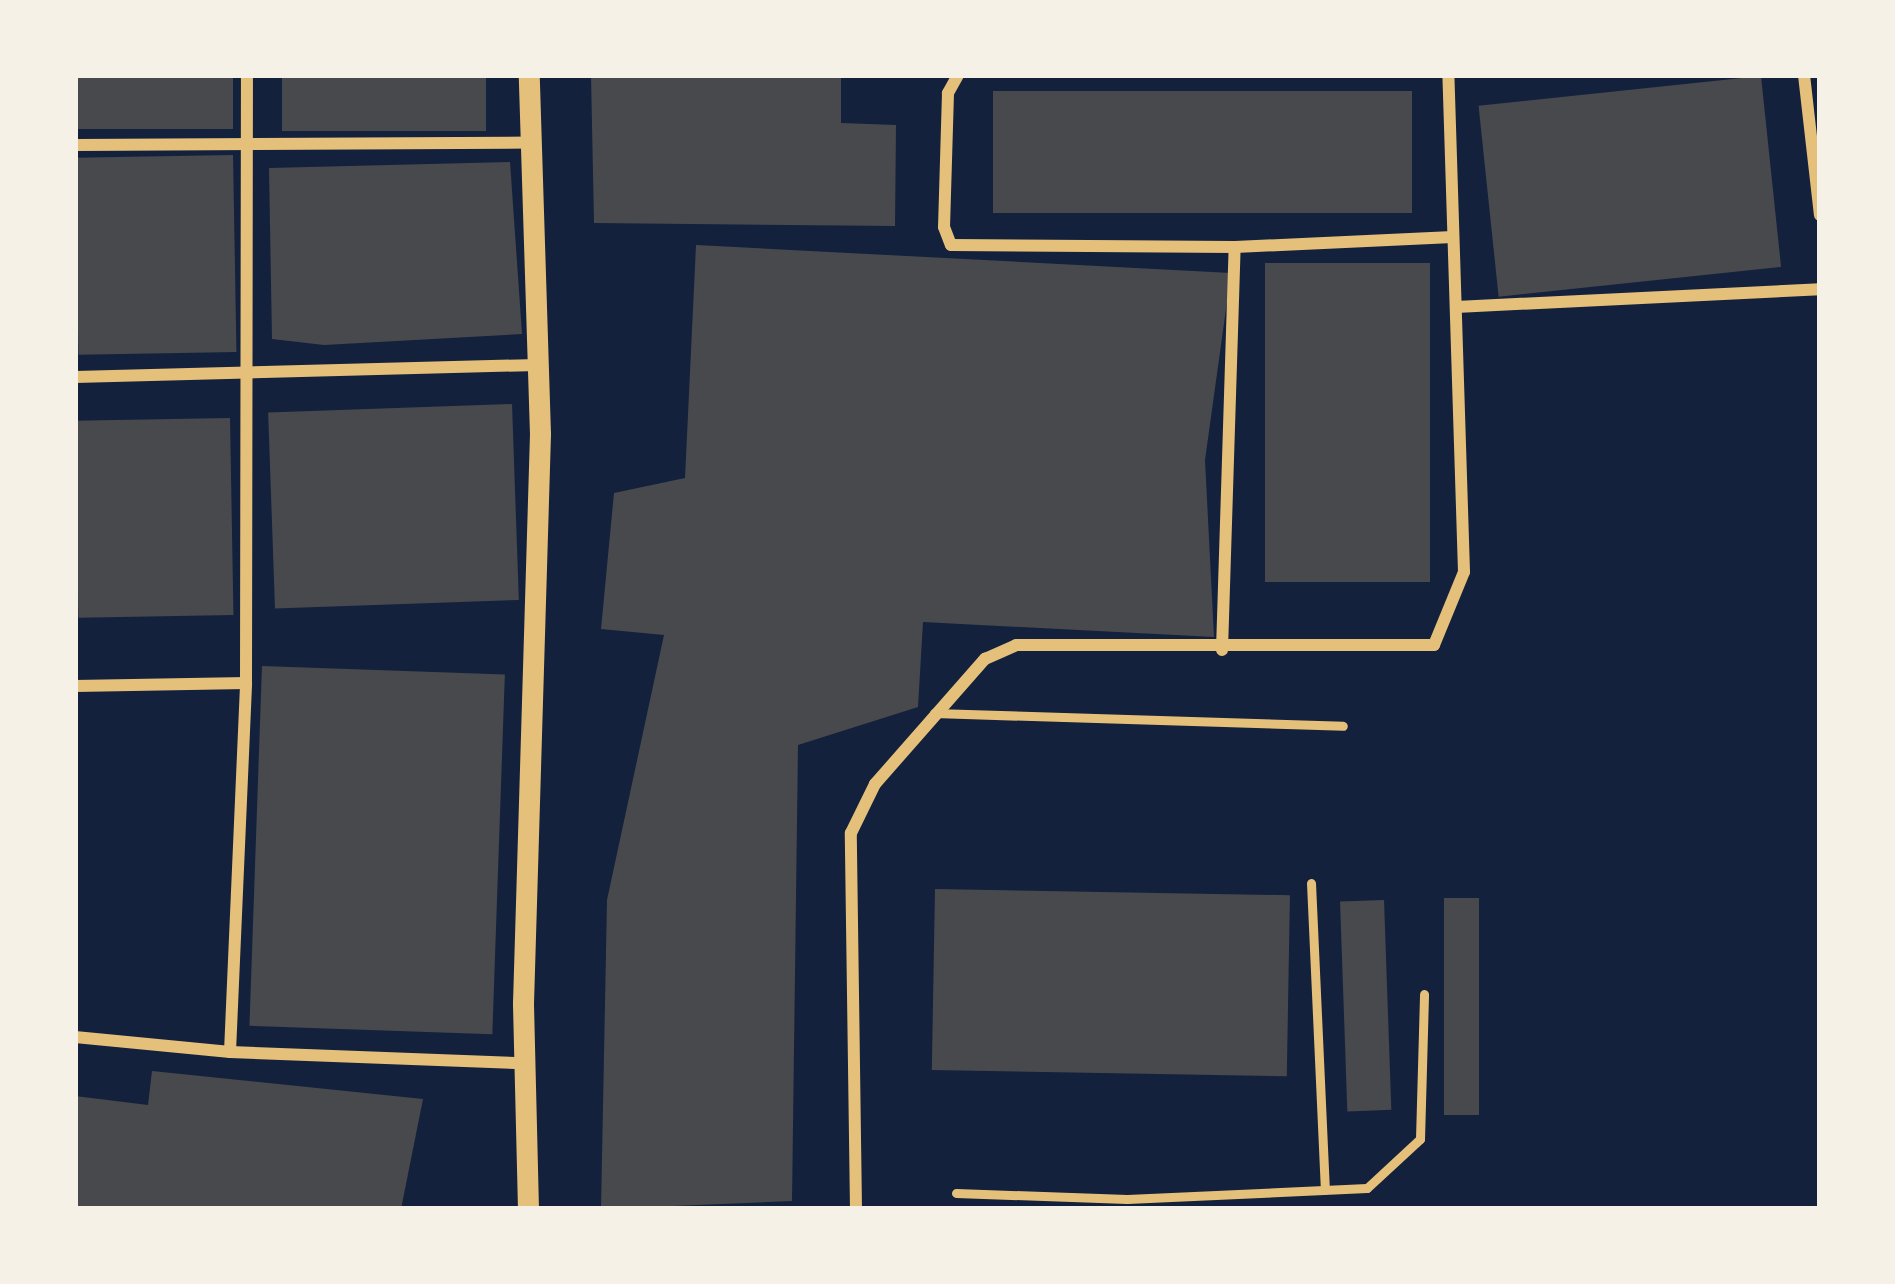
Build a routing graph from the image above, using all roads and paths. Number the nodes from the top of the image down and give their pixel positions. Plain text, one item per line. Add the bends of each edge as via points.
1 (247, 75) edge
2 (529, 75) edge
3 (958, 75) edge
4 (1448, 75) edge
5 (1804, 75) edge
6 (530, 143) junction
7 (75, 145) edge
8 (247, 146) junction
9 (1820, 215) edge
10 (1453, 237) junction
11 (1235, 247) junction
12 (1820, 289) edge
13 (1456, 307) junction
14 (539, 365) junction
15 (249, 375) junction
16 (75, 377) edge
17 (1222, 650) junction
18 (246, 683) junction
19 (75, 686) edge
20 (934, 713) junction
21 (1343, 725) dead end
22 (1311, 884) dead end
23 (1424, 994) dead end
24 (75, 1037) edge
25 (230, 1052) junction
26 (523, 1064) junction
27 (1325, 1190) junction
28 (956, 1193) dead end
29 (1127, 1204) edge
30 (528, 1209) edge
31 (856, 1209) edge

1 - 8 street
2 - 6 street
3 - 11 street via 948,93 944,227 951,244
4 - 10 street
5 - 9 street
6 - 8 street
6 - 14 street
7 - 8 street
8 - 15 street
10 - 11 street
10 - 13 street
11 - 17 street
12 - 13 street
13 - 17 street via 1464,572 1434,645
14 - 15 street
14 - 26 street
15 - 16 street
15 - 18 street
17 - 20 street via 1016,645 985,659
18 - 19 street
18 - 25 street
20 - 21 lane
20 - 31 street via 875,784 851,833
22 - 27 lane
23 - 27 lane via 1420,1139 1367,1188
24 - 25 street
25 - 26 street
26 - 30 street
27 - 29 lane
28 - 29 lane

